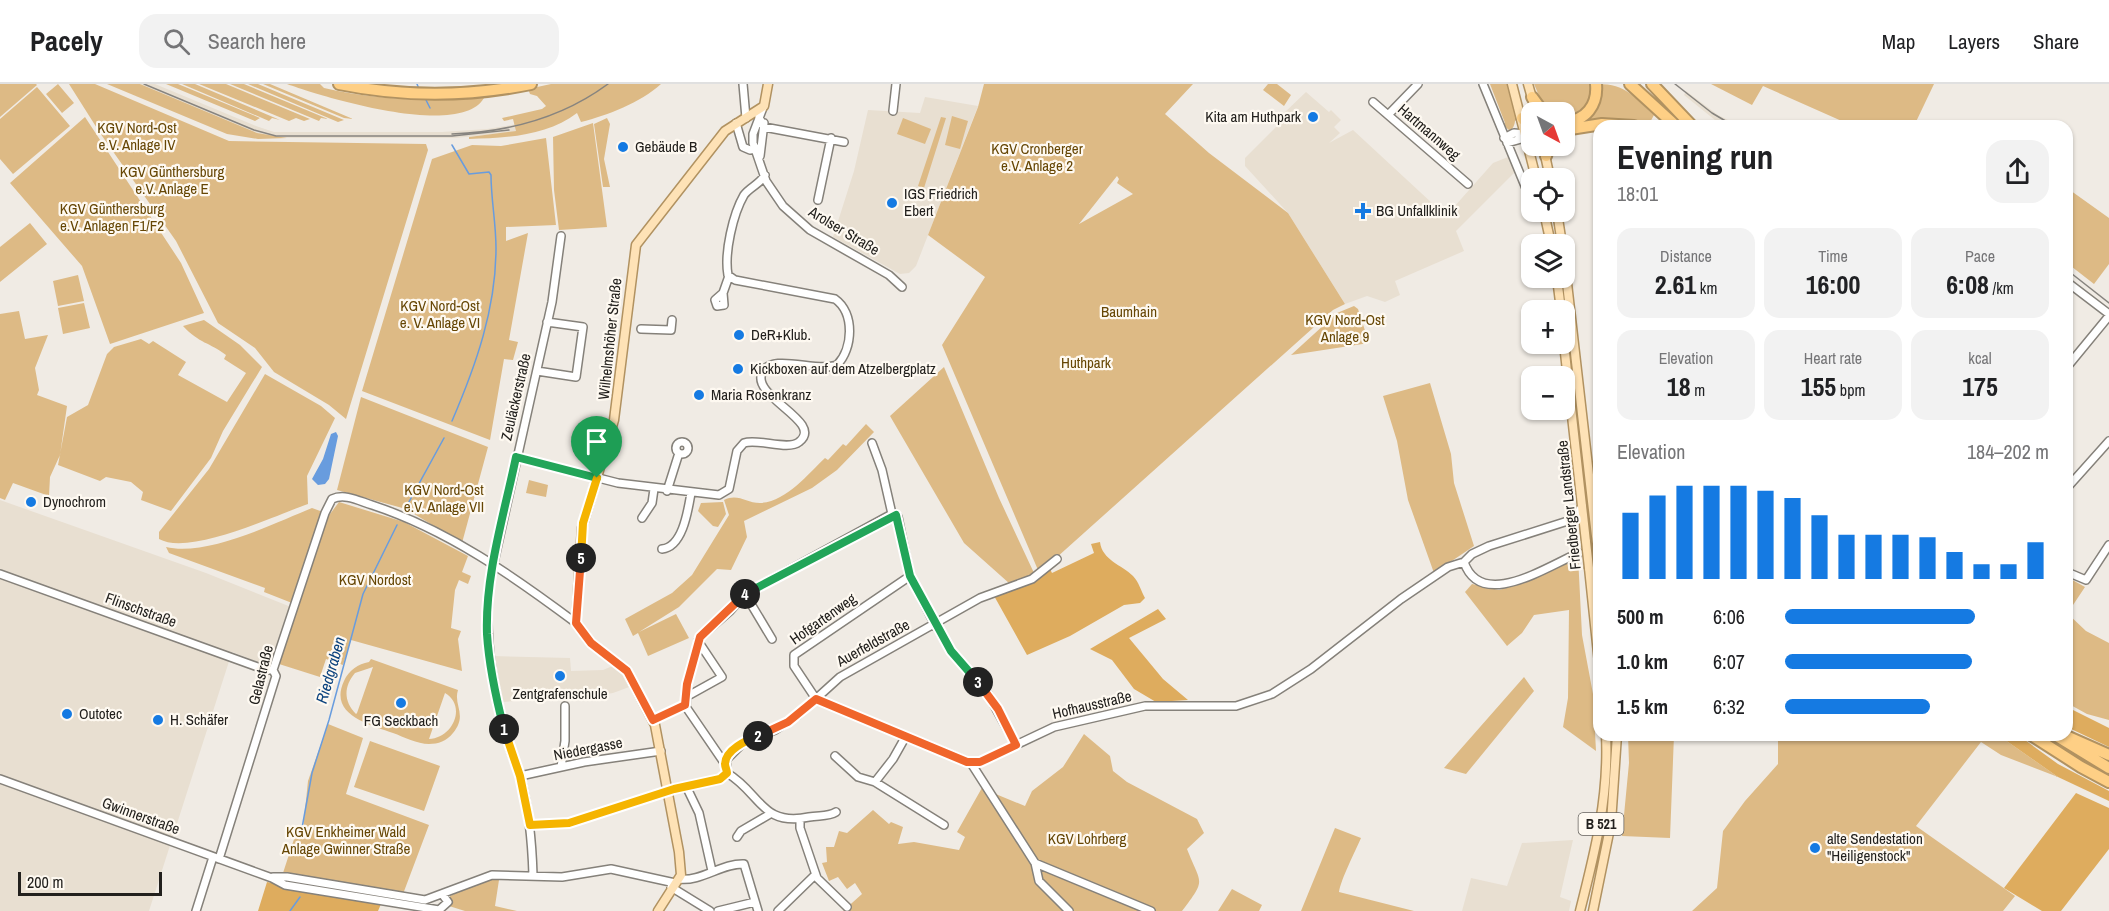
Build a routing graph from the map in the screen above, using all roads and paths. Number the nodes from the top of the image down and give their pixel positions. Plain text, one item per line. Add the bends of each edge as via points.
1 (339, 84) edge
2 (498, 84) edge
3 (531, 84) edge
4 (742, 84) edge
5 (768, 84) edge
6 (896, 84) edge
7 (1418, 84) edge
8 (1484, 84) edge
9 (1512, 84) edge
10 (1528, 84) edge
11 (1596, 84) edge
12 (1630, 84) edge
13 (1643, 84) edge
14 (1652, 84) edge
15 (377, 87) edge
16 (1532, 97) junction
17 (1373, 102) dead end
18 (1533, 102) edge
19 (1536, 102) edge
20 (765, 103) junction
21 (893, 111) dead end
22 (1389, 114) junction
23 (1521, 115) edge
24 (755, 119) junction
25 (1521, 120) edge
26 (1575, 120) edge
27 (1669, 120) edge
28 (1685, 120) edge
29 (1686, 120) edge
30 (736, 123) junction
31 (1593, 125) edge
32 (1575, 128) edge
33 (1514, 133) junction
34 (1521, 133) edge
35 (1521, 137) edge
36 (831, 138) junction
37 (1506, 141) junction
38 (844, 142) dead end
39 (757, 149) junction
40 (765, 176) junction
41 (1521, 176) edge
42 (1468, 184) dead end
43 (818, 200) dead end
44 (561, 236) dead end
45 (729, 276) junction
46 (902, 287) dead end
47 (2073, 287) edge
48 (1568, 288) edge
49 (723, 293) dead end
50 (2109, 315) edge
51 (672, 320) dead end
52 (547, 322) junction
53 (633, 328) junction
54 (1565, 354) edge
55 (2073, 360) edge
56 (537, 371) junction
57 (2109, 441) edge
58 (872, 442) dead end
59 (679, 453) dead end
60 (516, 457) junction
61 (597, 478) junction
62 (2073, 481) edge
63 (654, 489) junction
64 (666, 491) junction
65 (691, 493) junction
66 (1592, 494) joint
67 (1593, 498) edge
68 (1582, 506) junction
69 (892, 514) junction
70 (642, 518) dead end
71 (1574, 519) junction
72 (1586, 537) junction
73 (2109, 545) edge
74 (662, 549) dead end
75 (1579, 554) dead end
76 (1057, 559) dead end
77 (1464, 562) junction
78 (494, 564) junction
79 (0, 573) edge
80 (2073, 575) edge
81 (910, 576) junction
82 (745, 594) junction
83 (1593, 606) edge
84 (576, 623) junction
85 (935, 624) junction
86 (772, 639) dead end
87 (698, 641) junction
88 (273, 670) junction
89 (816, 699) junction
90 (685, 701) junction
91 (565, 706) dead end
92 (653, 720) junction
93 (906, 736) junction
94 (2073, 739) edge
95 (1606, 741) edge
96 (1617, 741) edge
97 (2040, 741) edge
98 (2065, 741) edge
99 (1016, 745) junction
100 (661, 751) junction
101 (2109, 755) edge
102 (835, 756) dead end
103 (971, 763) junction
104 (725, 764) junction
105 (561, 767) junction
106 (2109, 768) edge
107 (727, 773) junction
108 (520, 776) junction
109 (0, 779) edge
110 (875, 782) junction
111 (2109, 782) edge
112 (686, 786) junction
113 (668, 791) junction
114 (836, 812) dead end
115 (770, 814) junction
116 (800, 821) junction
117 (530, 825) junction
118 (945, 825) dead end
119 (737, 837) dead end
120 (216, 858) junction
121 (1035, 863) junction
122 (712, 871) junction
123 (533, 874) junction
124 (814, 874) junction
125 (272, 878) junction
126 (675, 883) junction
127 (381, 892) junction
128 (442, 894) junction
129 (431, 898) junction
130 (380, 902) junction
131 (754, 902) junction
132 (420, 905) junction
133 (847, 908) dead end
134 (433, 909) junction
135 (196, 911) edge
136 (657, 911) edge
137 (710, 911) edge
138 (718, 911) edge
139 (758, 911) edge
140 (778, 911) edge
141 (1069, 911) edge
142 (1151, 911) edge
143 (1580, 911) edge
144 (1593, 911) edge

1 - 15 highway
2 - 15 highway via 434,89
3 - 15 highway via 463,94 404,94
4 - 24 street
5 - 20 main road
6 - 21 street
7 - 22 street
8 - 37 street
9 - 23 main road
10 - 16 main road
11 - 26 highway via 1596,98 1589,112
12 - 27 highway
13 - 28 highway
14 - 29 highway
16 - 18 main road
16 - 19 highway
17 - 22 street, Hartmannweg
20 - 24 main road, Wilhelmshöher Straße
20 - 24 street
22 - 42 street, Hartmannweg
24 - 30 main road, Wilhelmshöher Straße
24 - 36 street
24 - 39 street via 752,138
25 - 33 street
30 - 39 street via 741,144
30 - 53 main road, Wilhelmshöher Straße via 725,131 638,239 633,252
31 - 32 highway
33 - 34 street
33 - 37 street
35 - 37 street
36 - 38 street
36 - 43 street
37 - 41 street
39 - 40 street, Arolser Straße
40 - 45 street via 746,192 739,206 730,246
40 - 46 street, Arolser Straße via 783,206 810,230 890,275
44 - 52 street, Zeuläckerstraße
45 - 49 street
45 - 65 street via 835,299 847,311 849,327 843,356 837,364 820,368 775,364 767,366 761,374 766,392 804,428 800,441 790,445 746,442 737,451 726,493
47 - 50 street
48 - 66 main road, Friedberger Landstraße
50 - 55 street
51 - 53 street via 671,330
52 - 56 street, Zeuläckerstraße
52 - 56 street via 583,327 576,377
53 - 61 main road, Wilhelmshöher Straße
54 - 68 main road, Friedberger Landstraße
56 - 60 street, Zeuläckerstraße
57 - 62 street
58 - 69 street
59 - 64 street
60 - 61 street
60 - 78 street, Zeuläckerstraße
61 - 63 street
61 - 84 main road, Wilhelmshöher Straße via 582,528
63 - 64 street
63 - 70 street via 652,503
64 - 65 street
65 - 74 street via 680,534 671,546
66 - 67 main road, Friedberger Landstraße
68 - 71 street
68 - 72 main road, Friedberger Landstraße
69 - 81 street via 898,517
69 - 82 street
71 - 72 street
71 - 77 street, Hofhausstraße via 1489,546
72 - 83 main road, Friedberger Landstraße, bridge
73 - 80 street via 2086,580
75 - 77 street via 1505,585 1485,584
76 - 85 street, Auerfeldstraße via 1032,579 980,598
77 - 99 street, Hofhausstraße via 1427,581 1272,694 1236,706 1144,706 1050,728
78 - 84 street
78 - 88 street, Gelastraße via 404,516 345,496 332,499
78 - 108 street, Zeuläckerstraße via 487,615 488,649 504,726
79 - 88 street, Flinschstraße
81 - 85 street
81 - 89 street, Hofgartenweg via 794,655 794,666
82 - 86 street
82 - 87 street
84 - 92 main road via 591,643 627,671
85 - 89 street, Auerfeldstraße via 840,676
85 - 99 street via 951,651 988,694
87 - 90 street
87 - 90 street via 722,677
88 - 120 street, Gelastraße via 276,676
89 - 93 street
89 - 104 street via 780,726 740,745
90 - 92 street
90 - 104 street
91 - 105 street
92 - 100 main road
93 - 103 street
93 - 110 street
94 - 101 highway
95 - 143 main road, B 521 via 1604,813
96 - 144 main road, B 521 via 1611,823
97 - 111 highway
98 - 106 highway
99 - 103 street, Hofhausstraße
100 - 105 street, Niedergasse
100 - 113 main road
102 - 110 street via 858,777
103 - 121 street
104 - 107 street
105 - 108 street, Niedergasse
107 - 112 street via 720,779
107 - 115 street
108 - 117 street, Zeuläckerstraße
109 - 120 street, Gwinnerstraße
110 - 118 street
112 - 113 street
112 - 122 street via 699,813
113 - 117 street via 569,823
113 - 126 main road via 679,852
114 - 116 street
115 - 116 street
115 - 119 street
116 - 124 street
117 - 123 street, Zeuläckerstraße
120 - 125 street, Gwinnerstraße
120 - 135 street, Gelastraße
121 - 141 street via 1039,881
121 - 142 street
122 - 126 street
122 - 131 street via 746,865
123 - 126 street via 567,876 611,868
123 - 128 street via 483,876
124 - 133 street
124 - 140 street
125 - 127 street, Gwinnerstraße
125 - 130 street, Gwinnerstraße via 285,885
126 - 136 main road
126 - 137 street
127 - 130 street
127 - 132 street, Gwinnerstraße
128 - 129 street
128 - 134 street via 448,898 447,906
129 - 132 street
129 - 134 street via 429,904
130 - 132 street, Gwinnerstraße
131 - 138 street
131 - 139 street
132 - 134 street

